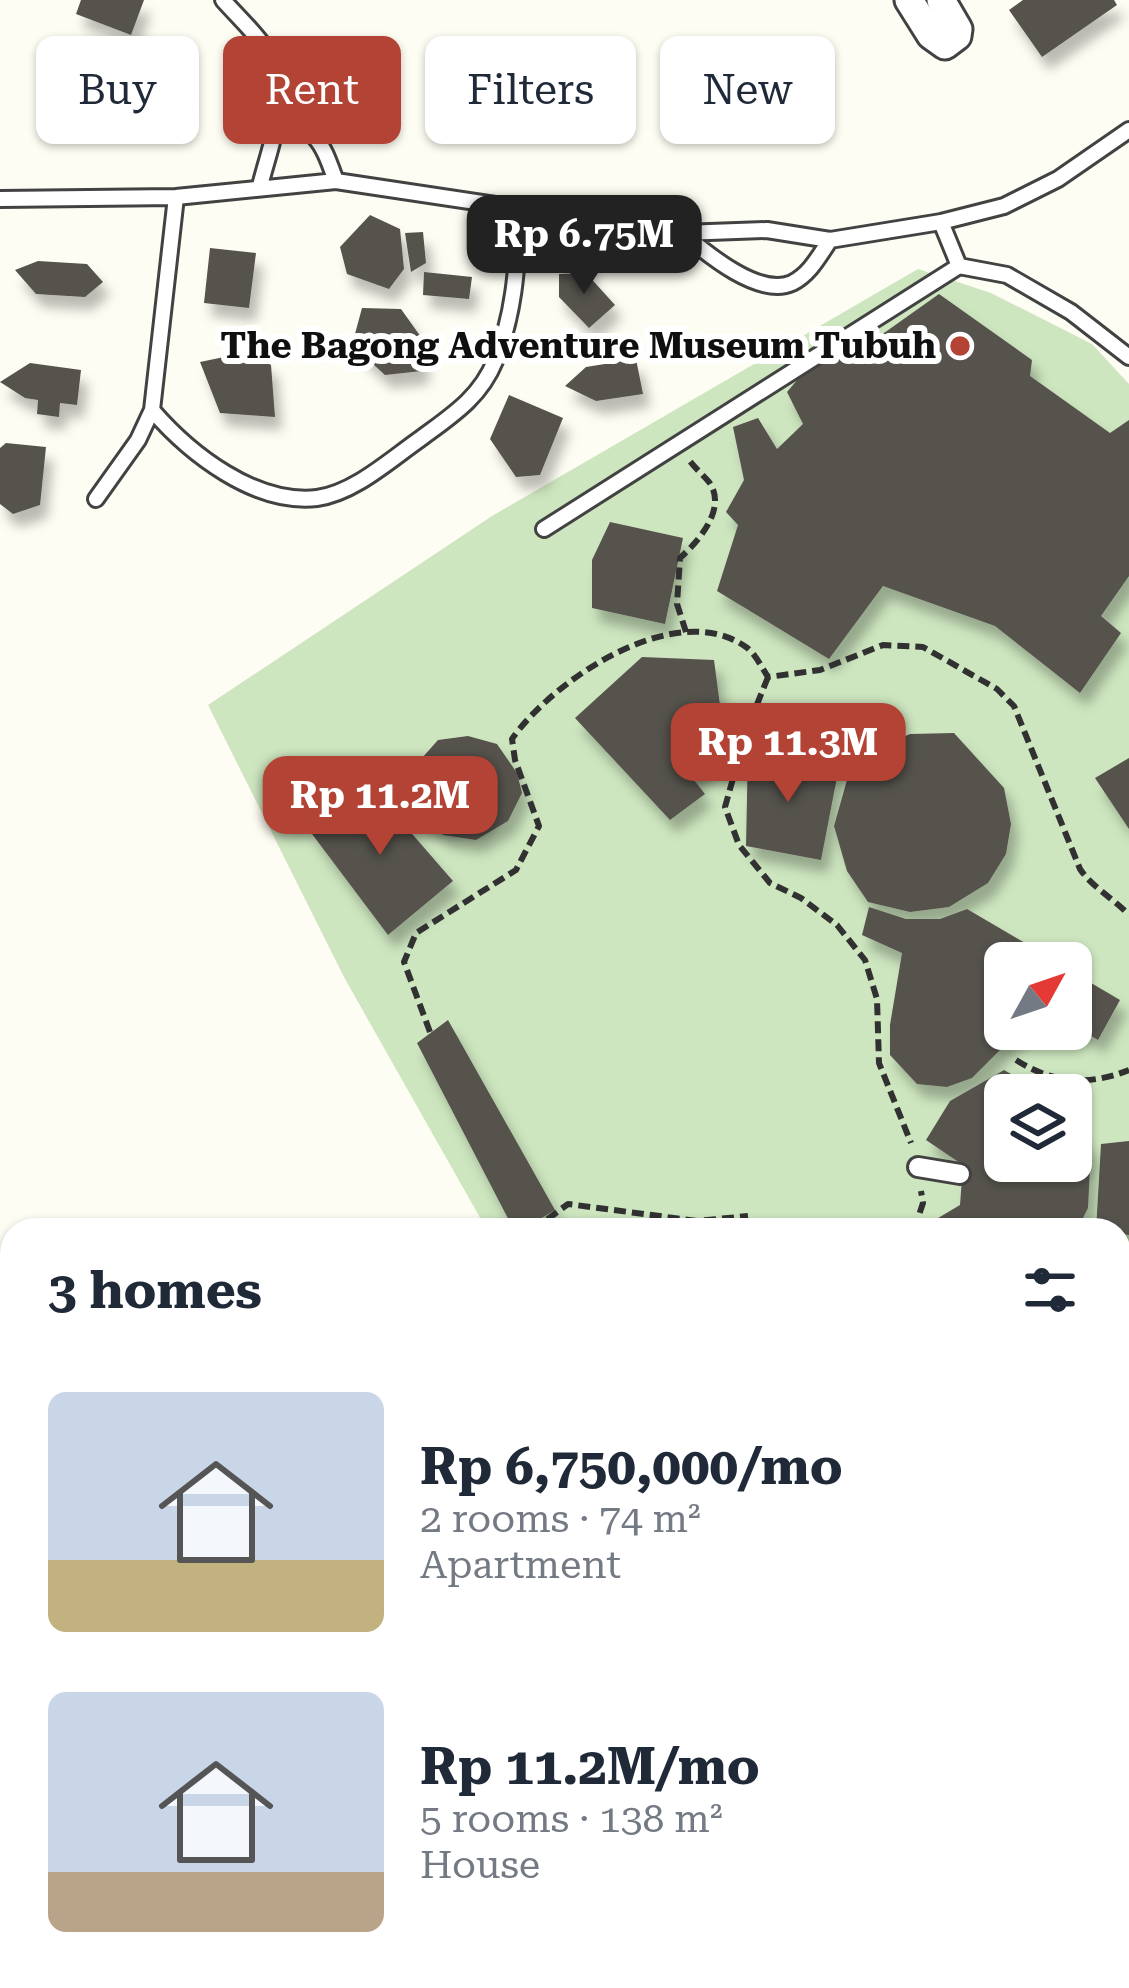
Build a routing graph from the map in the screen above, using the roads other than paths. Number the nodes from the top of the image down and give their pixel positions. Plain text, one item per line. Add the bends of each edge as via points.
1 (223, 0) edge
2 (909, 0) edge
3 (941, 0) edge
4 (254, 36) edge
5 (1129, 130) edge
6 (270, 144) edge
7 (321, 144) edge
8 (336, 181) junction
9 (260, 186) junction
10 (176, 196) junction
11 (0, 199) edge
12 (520, 208) junction
13 (941, 222) junction
14 (682, 233) junction
15 (830, 240) junction
16 (959, 266) junction
17 (1129, 357) edge
18 (152, 410) junction
19 (96, 499) dead end
20 (544, 530) dead end
21 (919, 1167) road end
22 (961, 1174) dead end

1 - 4 lane
2 - 3 street via 944,45 958,29
5 - 13 lane via 1004,206
6 - 9 lane
7 - 8 lane
8 - 9 lane
8 - 12 lane
9 - 10 lane
10 - 11 lane
10 - 18 lane
12 - 14 lane
12 - 18 lane via 516,292 495,362 473,400 368,477 319,498 274,496 177,440
13 - 15 lane
13 - 16 lane
14 - 15 lane via 766,230
14 - 15 lane via 731,269 778,286 810,269
16 - 17 lane via 1007,275
16 - 20 lane
18 - 19 lane
21 - 22 street

